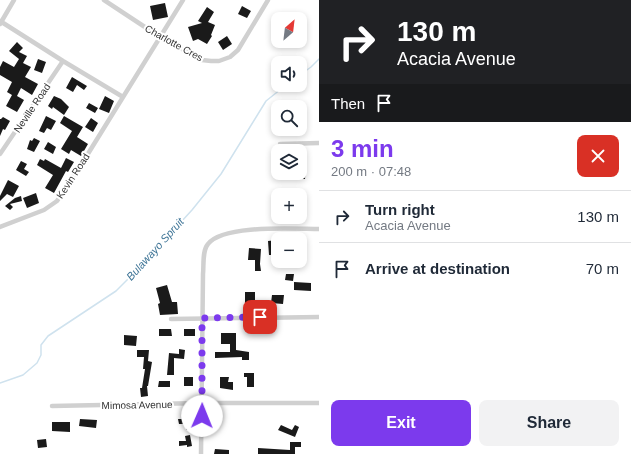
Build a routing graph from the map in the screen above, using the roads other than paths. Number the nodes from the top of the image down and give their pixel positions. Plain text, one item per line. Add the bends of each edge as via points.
1 (14, 0) edge
2 (104, 0) edge
3 (183, 0) edge
4 (268, 0) edge
5 (0, 22) edge
6 (160, 37) junction
7 (63, 61) junction
8 (123, 97) junction
9 (319, 143) edge
10 (280, 144) dead end
11 (0, 154) edge
12 (0, 227) edge
13 (319, 229) edge
14 (319, 317) edge
15 (202, 318) junction
16 (171, 319) dead end
17 (202, 403) junction
18 (319, 403) edge
19 (52, 406) dead end
20 (201, 454) edge

1 - 5 street
2 - 6 street, Charlotte Cres
3 - 6 street, Kevin Road
4 - 6 street, Charlotte Cres via 238,50 230,57 219,61 202,60
5 - 7 street
6 - 8 street, Kevin Road
7 - 8 street
7 - 11 street, Neville Road
8 - 12 street, Kevin Road via 57,201 44,210
9 - 10 street
13 - 15 street via 251,230 232,232 214,238 205,249
14 - 15 street
15 - 16 street
15 - 17 street
17 - 18 street, Mimosa Avenue
17 - 19 street, Mimosa Avenue
17 - 20 street

